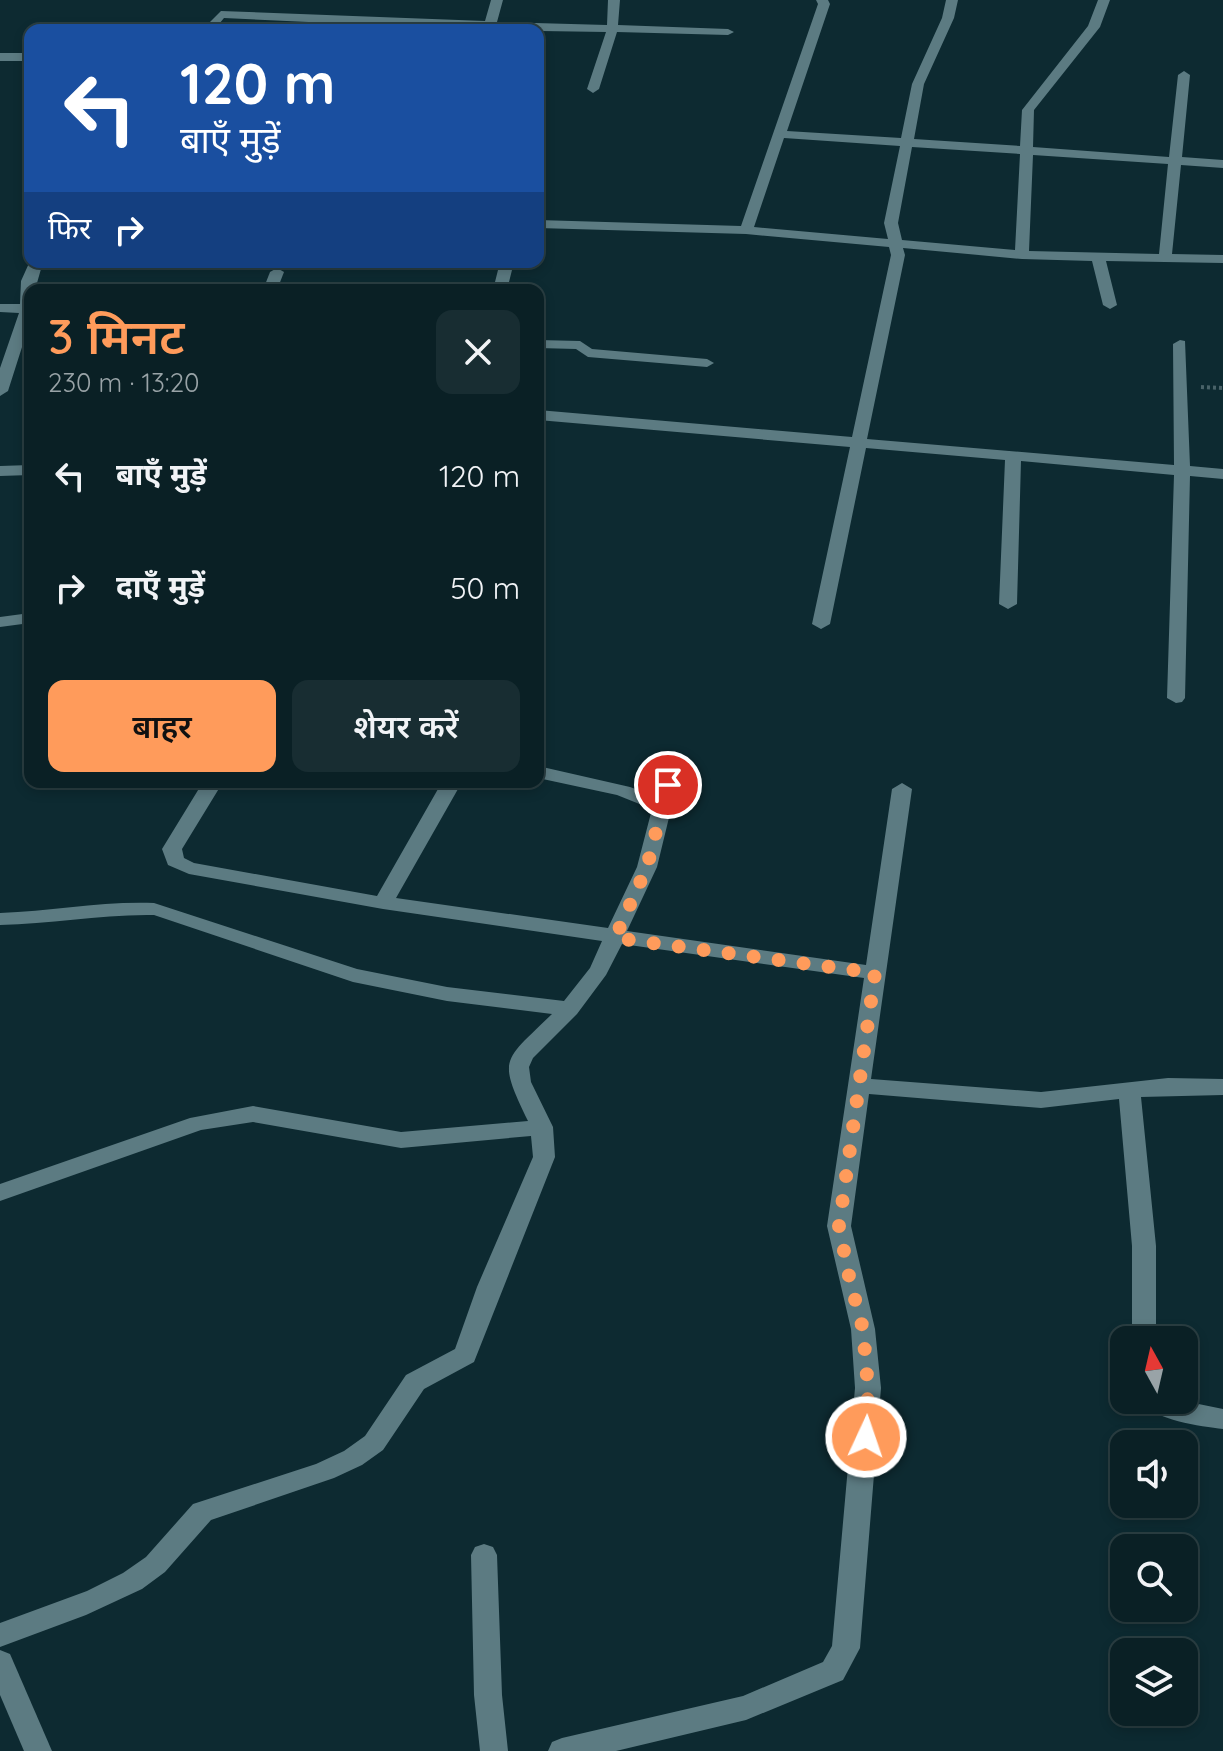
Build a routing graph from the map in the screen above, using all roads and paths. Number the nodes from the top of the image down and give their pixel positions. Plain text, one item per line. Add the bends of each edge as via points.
1 (230, 0) edge
2 (497, 0) edge
3 (614, 0) edge
4 (822, 0) edge
5 (952, 0) edge
6 (1104, 0) edge
7 (221, 14) junction
8 (213, 24) edge
9 (412, 24) edge
10 (490, 24) edge
11 (612, 27) junction
12 (544, 28) edge
13 (728, 32) dead end
14 (0, 57) edge
15 (24, 57) edge
16 (1184, 75) dead end
17 (593, 89) dead end
18 (780, 134) junction
19 (907, 141) junction
20 (1024, 151) junction
21 (1177, 161) junction
22 (1223, 164) edge
23 (544, 224) edge
24 (746, 230) junction
25 (896, 243) junction
26 (1022, 255) junction
27 (1099, 259) junction
28 (1165, 259) junction
29 (1223, 259) edge
30 (277, 272) dead end
31 (272, 284) edge
32 (1110, 305) dead end
33 (0, 308) edge
34 (24, 309) edge
35 (24, 318) edge
36 (544, 344) edge
37 (1180, 344) dead end
38 (707, 363) dead end
39 (2, 383) edge
40 (544, 416) edge
41 (860, 445) junction
42 (1013, 457) junction
43 (24, 470) edge
44 (0, 471) edge
45 (1182, 471) junction
46 (1223, 474) edge
47 (1008, 604) dead end
48 (24, 619) edge
49 (0, 622) edge
50 (821, 624) dead end
51 (1176, 698) dead end
52 (673, 764) dead end
53 (544, 773) edge
54 (209, 788) edge
55 (449, 788) edge
56 (902, 789) dead end
57 (663, 806) junction
58 (383, 903) junction
59 (0, 919) edge
60 (615, 938) junction
61 (875, 973) junction
62 (569, 1009) junction
63 (858, 1086) junction
64 (1223, 1087) edge
65 (1129, 1090) junction
66 (542, 1127) junction
67 (0, 1193) edge
68 (1144, 1326) edge
69 (1190, 1414) edge
70 (1223, 1419) edge
71 (484, 1555) dead end
72 (0, 1635) edge
73 (0, 1662) edge
74 (38, 1751) edge
75 (494, 1751) edge
76 (562, 1751) edge

1 - 7 street
2 - 10 street
3 - 11 street
4 - 18 street
5 - 19 street via 918,84
6 - 20 street via 1094,27 1028,110
7 - 8 street
7 - 9 street
11 - 12 street
11 - 13 street
11 - 17 street
14 - 15 street
16 - 21 street
18 - 19 street
18 - 24 street
19 - 20 street
19 - 25 street via 891,223
20 - 21 street
20 - 26 street
21 - 22 street
21 - 28 street
23 - 24 street
24 - 25 street
25 - 26 street
25 - 41 street via 898,255
26 - 27 street
27 - 28 street
27 - 32 street
28 - 29 street
30 - 31 street
33 - 34 street
35 - 39 street
36 - 38 street
37 - 45 street
40 - 41 street
41 - 42 street
41 - 50 street
42 - 45 street
42 - 47 street
43 - 44 street
45 - 46 street
45 - 51 street
48 - 49 street
52 - 57 street
53 - 57 street
54 - 58 street via 172,849 175,861 214,874
55 - 58 street
56 - 61 street
57 - 60 street via 647,867
58 - 60 street
59 - 62 street via 154,909 353,975 447,994
60 - 61 street
60 - 62 street
61 - 63 street
62 - 66 street via 524,1054 518,1067
63 - 65 street via 1041,1100
63 - 76 street via 839,1226 863,1329 868,1388 846,1648 833,1671 746,1708
64 - 65 street
65 - 68 street
66 - 67 street via 401,1140 253,1114 233,1116 165,1134
66 - 72 street via 544,1157 465,1355 415,1382 374,1443 325,1471 202,1512 149,1571
69 - 70 street
71 - 75 street
73 - 74 street

